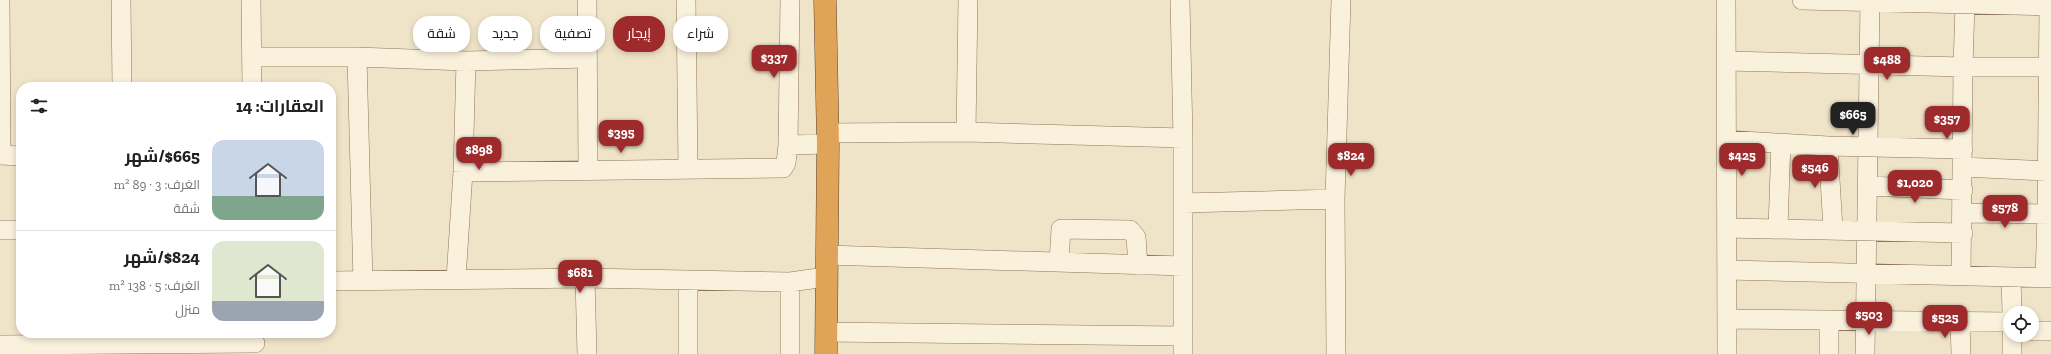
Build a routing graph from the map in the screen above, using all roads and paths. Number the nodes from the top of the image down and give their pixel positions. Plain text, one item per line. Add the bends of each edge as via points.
1 (0, 0) edge
2 (121, 0) edge
3 (251, 0) edge
4 (587, 0) edge
5 (686, 0) edge
6 (790, 0) edge
7 (825, 0) edge
8 (968, 0) edge
9 (1180, 0) edge
10 (1341, 0) edge
11 (1726, 0) edge
12 (1802, 0) edge
13 (1870, 1) edge
14 (1991, 2) edge
15 (1965, 4) junction
16 (2050, 6) edge
17 (357, 57) junction
18 (252, 58) junction
19 (587, 58) junction
20 (1726, 61) junction
21 (466, 62) junction
22 (1868, 65) junction
23 (1963, 67) junction
24 (2049, 78) edge
25 (122, 82) edge
26 (252, 82) edge
27 (966, 132) junction
28 (1183, 138) junction
29 (828, 139) junction
30 (1726, 140) junction
31 (1781, 143) junction
32 (788, 146) junction
33 (1828, 146) junction
34 (2049, 146) edge
35 (1868, 148) junction
36 (1963, 148) junction
37 (0, 155) edge
38 (16, 156) edge
39 (1963, 167) junction
40 (688, 168) junction
41 (588, 170) junction
42 (2047, 171) junction
43 (463, 172) junction
44 (1868, 186) junction
45 (1963, 190) junction
46 (1335, 199) junction
47 (1183, 203) junction
48 (1963, 213) junction
49 (2049, 214) edge
50 (1727, 228) junction
51 (1778, 228) junction
52 (1833, 229) junction
53 (0, 230) edge
54 (16, 230) edge
55 (1867, 230) junction
56 (1963, 233) junction
57 (826, 255) junction
58 (1059, 262) junction
59 (1138, 264) junction
60 (1183, 266) junction
61 (1728, 270) junction
62 (1867, 272) junction
63 (1961, 276) junction
64 (826, 277) junction
65 (2011, 277) junction
66 (585, 278) junction
67 (2048, 278) edge
68 (456, 279) junction
69 (336, 281) edge
70 (363, 281) junction
71 (688, 281) junction
72 (790, 282) junction
73 (2012, 306) edge
74 (1727, 319) junction
75 (1829, 320) junction
76 (1866, 321) junction
77 (2003, 322) edge
78 (1960, 323) junction
79 (2039, 331) edge
80 (2051, 331) edge
81 (826, 332) junction
82 (2012, 342) edge
83 (255, 343) edge
84 (0, 344) edge
85 (1183, 345) edge
86 (80, 349) edge
87 (182, 349) edge
88 (587, 354) edge
89 (688, 354) edge
90 (790, 354) edge
91 (826, 354) edge
92 (1336, 354) edge
93 (1728, 354) edge
94 (1829, 354) edge
95 (1865, 354) edge
96 (1961, 354) edge
97 (2012, 354) edge

1 - 37 street
2 - 25 street
3 - 18 street
4 - 19 street
5 - 40 street
6 - 32 street
7 - 29 highway
8 - 27 street
9 - 28 street
10 - 46 street
11 - 20 street
12 - 13 street
13 - 15 street
13 - 22 street
14 - 15 street
14 - 16 street
15 - 23 street
16 - 24 street
17 - 18 street
17 - 21 street
17 - 70 street
18 - 26 street
19 - 21 street
19 - 41 street
20 - 22 street
20 - 30 street
21 - 43 street
22 - 23 street
22 - 35 street
23 - 24 street
23 - 36 street
24 - 34 street
27 - 28 street
27 - 29 street
28 - 47 street
29 - 32 street
29 - 57 highway
30 - 31 street
30 - 50 street
31 - 33 street
31 - 51 street
32 - 40 street via 783,168
33 - 35 street
33 - 52 street
34 - 42 street
35 - 36 street
35 - 44 street
36 - 39 street
37 - 38 street
39 - 42 street
39 - 45 street
40 - 41 street
41 - 43 street
42 - 49 street
43 - 68 street
44 - 45 street
44 - 55 street
45 - 48 street
46 - 47 street
46 - 92 street
47 - 60 street
48 - 49 street
48 - 56 street
49 - 67 street
50 - 51 street
50 - 61 street
51 - 52 street
52 - 55 street
53 - 54 street
55 - 56 street
55 - 62 street
56 - 63 street
57 - 58 street
57 - 64 highway
58 - 59 street
58 - 59 street via 1061,229 1130,230 1136,236
59 - 60 street
60 - 85 street
61 - 62 street
61 - 74 street
62 - 63 street
62 - 76 street
63 - 65 street
64 - 72 street
64 - 81 highway
65 - 67 street
65 - 73 street
66 - 68 street
66 - 71 street
66 - 88 street
68 - 70 street
69 - 70 street
71 - 72 street
71 - 89 street
72 - 90 street
74 - 75 street
74 - 93 street
75 - 76 street
75 - 94 street
76 - 78 street
76 - 95 street
77 - 78 street
78 - 96 street
79 - 80 street
81 - 85 street
81 - 91 highway
82 - 97 street
83 - 87 street
84 - 86 street
86 - 87 street

